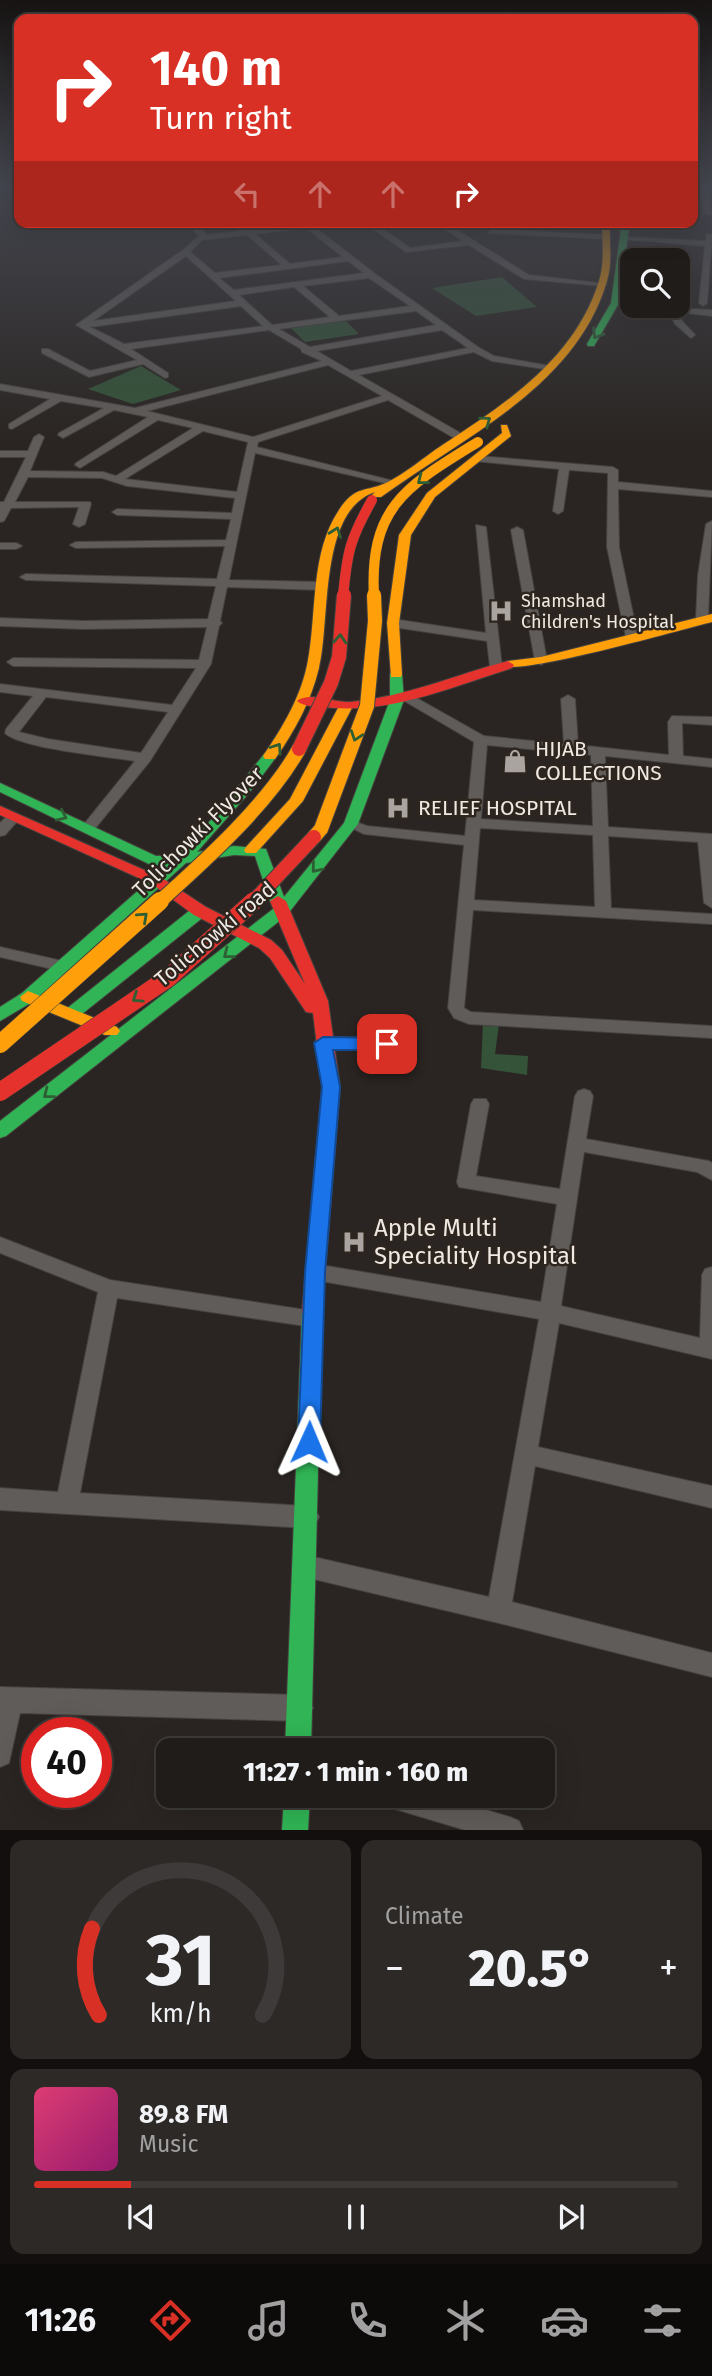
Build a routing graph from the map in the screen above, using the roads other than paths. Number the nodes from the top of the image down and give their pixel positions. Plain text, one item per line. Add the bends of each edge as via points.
1 (160, 270) edge
2 (207, 270) edge
3 (252, 270) edge
4 (366, 270) edge
5 (517, 270) edge
6 (604, 270) edge
7 (619, 270) edge
8 (710, 270) edge
9 (371, 275) junction
10 (214, 276) junction
11 (603, 284) junction
12 (296, 285) junction
13 (232, 293) junction
14 (243, 303) junction
15 (615, 303) junction
16 (704, 303) dead end
17 (620, 304) edge
18 (416, 308) junction
19 (690, 311) edge
20 (712, 313) edge
21 (676, 318) edge
22 (338, 319) junction
23 (79, 325) junction
24 (442, 327) junction
25 (271, 328) junction
26 (691, 335) dead end
27 (123, 347) junction
28 (305, 349) junction
29 (475, 349) junction
30 (45, 351) dead end
31 (145, 361) junction
32 (328, 362) junction
33 (551, 367) junction
34 (348, 374) junction
35 (165, 375) dead end
36 (0, 387) edge
37 (60, 397) junction
38 (387, 397) junction
39 (113, 407) junction
40 (135, 411) junction
41 (155, 417) junction
42 (12, 426) dead end
43 (202, 427) junction
44 (504, 427) junction
45 (63, 435) dead end
46 (39, 437) dead end
47 (460, 437) junction
48 (252, 445) junction
49 (0, 454) edge
50 (32, 454) junction
51 (478, 459) junction
52 (80, 465) dead end
53 (565, 465) junction
54 (24, 474) junction
55 (116, 480) junction
56 (390, 484) junction
57 (612, 485) junction
58 (91, 490) junction
59 (712, 494) edge
60 (239, 495) junction
61 (3, 505) edge
62 (558, 511) dead end
63 (117, 512) dead end
64 (236, 516) junction
65 (0, 519) edge
66 (79, 524) dead end
67 (712, 524) edge
68 (480, 527) dead end
69 (517, 530) dead end
70 (231, 543) junction
71 (76, 545) dead end
72 (0, 546) edge
73 (16, 546) dead end
74 (26, 577) dead end
75 (223, 582) junction
76 (321, 586) junction
77 (707, 618) edge
78 (0, 622) edge
79 (393, 622) junction
80 (216, 623) junction
81 (494, 638) junction
82 (632, 638) junction
83 (541, 661) junction
84 (13, 662) dead end
85 (205, 664) junction
86 (496, 667) junction
87 (0, 688) edge
88 (41, 695) junction
89 (401, 698) junction
90 (568, 699) dead end
91 (302, 701) junction
92 (346, 706) junction
93 (176, 709) junction
94 (712, 721) edge
95 (481, 740) junction
96 (571, 749) junction
97 (598, 751) junction
98 (145, 758) junction
99 (676, 759) junction
100 (712, 762) edge
101 (0, 787) edge
102 (7, 813) edge
103 (475, 823) junction
104 (351, 824) junction
105 (88, 828) junction
106 (602, 831) junction
107 (0, 832) edge
108 (708, 838) edge
109 (473, 841) junction
110 (251, 850) junction
111 (177, 862) junction
112 (158, 881) junction
113 (712, 903) edge
114 (467, 905) junction
115 (200, 911) junction
116 (281, 911) junction
117 (603, 912) junction
118 (712, 919) edge
119 (252, 936) junction
120 (0, 952) edge
121 (61, 966) junction
122 (28, 997) junction
123 (71, 1014) junction
124 (0, 1015) edge
125 (320, 1016) junction
126 (712, 1032) edge
127 (123, 1035) junction
128 (323, 1043) junction
129 (0, 1044) edge
130 (387, 1044) dead end
131 (0, 1092) edge
132 (583, 1096) dead end
133 (480, 1104) dead end
134 (0, 1132) edge
135 (576, 1144) junction
136 (712, 1173) edge
137 (568, 1198) junction
138 (0, 1245) edge
139 (315, 1272) junction
140 (712, 1275) edge
141 (109, 1288) junction
142 (550, 1312) junction
143 (312, 1318) junction
144 (711, 1350) edge
145 (526, 1454) junction
146 (712, 1497) edge
147 (0, 1499) edge
148 (67, 1503) junction
149 (307, 1517) junction
150 (305, 1566) junction
151 (499, 1611) junction
152 (712, 1665) edge
153 (5, 1701) edge
154 (300, 1707) junction
155 (299, 1738) edge
156 (0, 1754) edge
157 (296, 1808) edge
158 (436, 1808) edge
159 (295, 1830) edge
160 (510, 1830) edge

1 - 23 street
2 - 10 street
3 - 10 street
4 - 9 street
5 - 11 street via 527,277
6 - 11 main road
7 - 15 main road
8 - 16 street
9 - 12 street
9 - 18 street
10 - 13 street
11 - 33 main road via 586,321
12 - 13 street
12 - 22 street
13 - 14 street
14 - 23 street
14 - 25 street
15 - 17 street
15 -> 44 main road via 591,344 569,369
18 - 22 street
18 - 24 street
19 - 20 street
21 - 26 street
22 - 25 street
23 - 27 street
24 - 28 street
24 - 29 street
25 - 27 street
25 - 28 street
27 - 31 street
28 - 32 street
29 - 33 street via 492,358
29 - 34 street
30 - 31 street via 89,374
31 - 35 street
32 - 34 street
32 - 40 street
47 -> 33 main road
34 - 38 street
36 - 37 street
37 - 39 street
37 - 42 street
38 - 47 street
38 - 48 street
39 - 40 street
39 - 45 street
40 - 41 street
41 - 43 street
41 - 52 street
43 - 48 street
43 - 55 street
44 - 51 main road, Tolichowki road via 507,434
44 -> 131 main road, bridge via 411,488 380,528 372,563 375,621 367,706 321,829 274,883 167,978
46 - 50 street
47 - 56 main road
48 - 56 street
48 - 60 street
49 - 50 street
50 - 54 street
51 - 53 street
51 - 79 main road, Tolichowki road via 431,495 405,535
53 - 57 street via 610,468 614,471
53 - 62 street
54 - 58 street
54 - 61 street
55 - 58 street via 108,475
55 - 60 street
76 -> 56 main road via 348,506 358,495
129 -> 56 main road, Tolichowki Flyover, bridge via 186,878 282,779 312,727 339,657 352,536 372,500
57 - 59 street
57 - 82 street via 613,547
58 - 61 street
58 - 66 street
60 - 64 street
61 - 65 street
63 - 64 street
64 - 70 street
67 - 77 street via 704,576
68 - 81 street
69 - 83 street
70 - 71 street
70 - 75 street
72 - 73 street
74 - 75 street
75 - 76 street
75 - 80 street
76 - 91 main road via 321,619
77 - 82 main road
78 - 80 street
79 - 81 street
79 - 89 main road, Tolichowki road
80 - 85 street
81 - 86 street
82 - 83 main road
83 - 86 main road
84 - 85 street
85 - 93 street
86 - 89 main road
87 - 88 street
88 - 93 street
88 - 98 street via 13,729 15,735
89 - 92 main road
89 - 95 street
89 - 104 main road, Tolichowki road
90 - 96 street
91 - 92 main road
111 -> 91 main road via 204,841 247,790 282,742
92 - 110 main road via 296,801
93 - 98 street
94 - 99 street via 677,719
95 - 96 street
95 - 103 street
96 - 97 street
97 - 99 street
97 - 106 street
98 - 105 street
99 - 100 street
101 -> 105 main road
102 - 107 street
102 - 112 main road
103 - 106 street
103 - 109 street
104 - 109 street via 364,830
104 -> 116 main road, Tolichowki road
105 - 111 main road via 154,861
106 - 108 street
106 - 117 street
108 - 113 street
109 - 114 street
110 - 111 main road via 223,849
110 - 116 main road via 261,852 266,860
111 - 112 main road
112 - 115 main road
112 - 121 main road
114 - 117 street
114 - 126 street via 456,1008 460,1014
115 - 119 main road
115 - 123 main road
116 - 119 main road, Tolichowki road
116 - 125 main road via 320,1001
117 - 118 street
119 - 125 main road via 276,954
119 -> 127 main road, Tolichowki road
120 - 121 street
121 - 122 main road
122 - 123 main road
122 - 124 main road
123 - 127 main road
125 - 128 main road
127 -> 134 main road, Tolichowki road
128 - 130 street
128 - 139 main road via 331,1087
132 - 135 street
133 - 137 street via 466,1182
135 - 136 street via 702,1166
135 - 137 street
137 - 142 street
138 - 141 street
139 - 142 street
139 - 143 main road
140 - 144 street
141 - 143 street
141 - 148 street
142 - 144 street
142 - 145 street
143 - 149 main road
145 - 146 street
145 - 151 street
147 - 148 street
148 - 149 street
149 - 150 main road
150 - 151 street
150 - 154 main road
151 - 152 street
153 - 154 street
153 - 156 street
154 - 155 main road
157 - 159 main road
158 - 160 street

